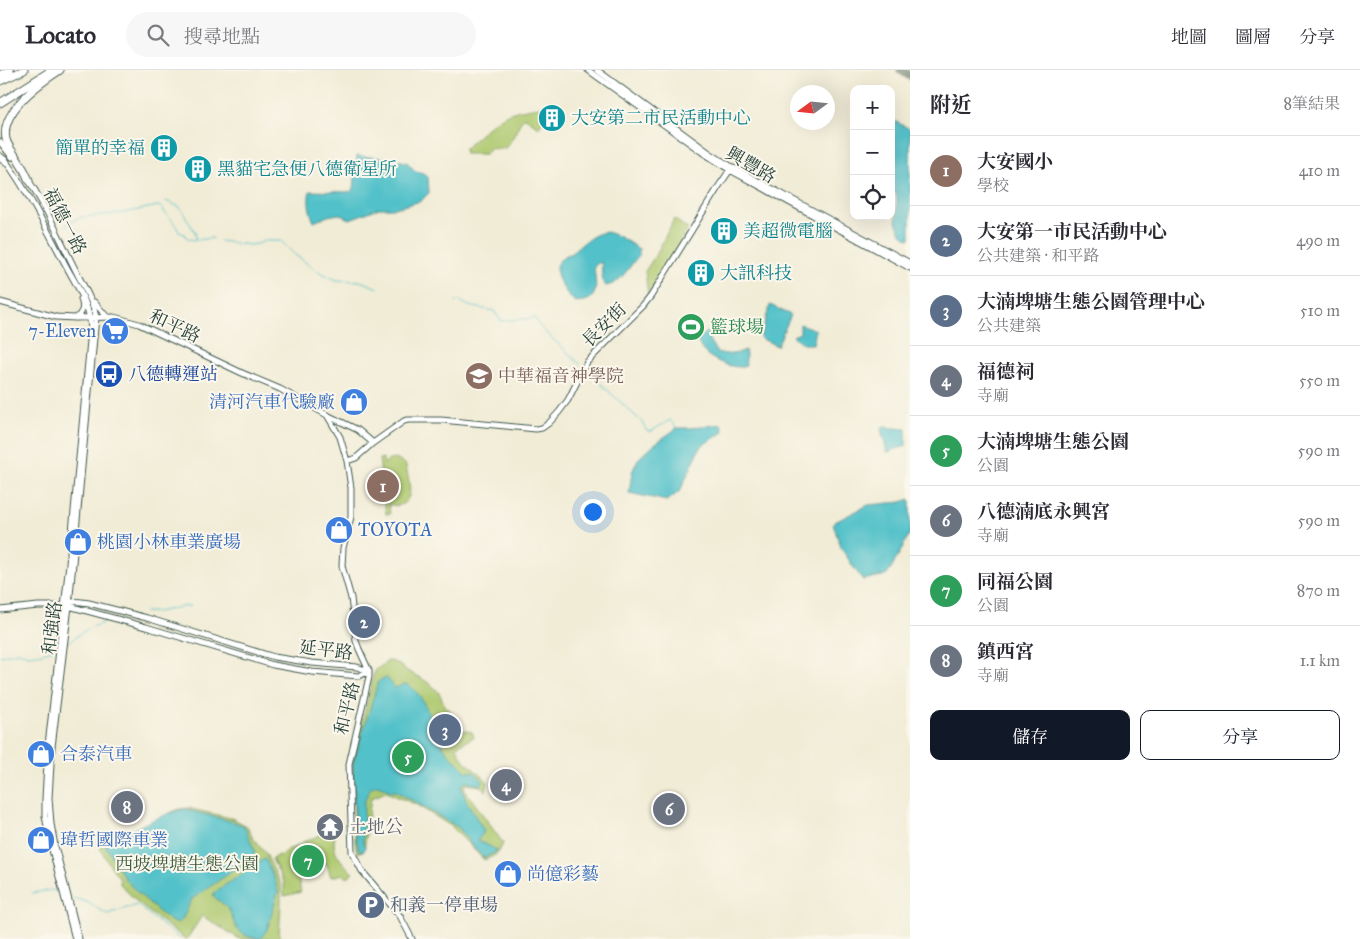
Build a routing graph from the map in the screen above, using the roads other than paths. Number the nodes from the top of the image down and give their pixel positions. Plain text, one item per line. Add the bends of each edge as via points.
1 (10, 70) edge
2 (24, 70) edge
3 (52, 70) edge
4 (60, 70) edge
5 (588, 70) edge
6 (597, 70) edge
7 (0, 75) edge
8 (0, 81) edge
9 (0, 103) edge
10 (0, 142) edge
11 (2, 158) edge
12 (731, 169) junction
13 (29, 180) junction
14 (910, 263) edge
15 (910, 268) edge
16 (71, 276) junction
17 (91, 299) junction
18 (0, 302) edge
19 (94, 317) junction
20 (107, 317) junction
21 (75, 318) junction
22 (327, 415) junction
23 (373, 443) junction
24 (347, 461) junction
25 (67, 605) junction
26 (0, 610) edge
27 (59, 668) junction
28 (369, 671) junction
29 (75, 939) edge
30 (79, 939) edge
31 (412, 939) edge

1 - 7 highway
2 - 8 highway
3 - 9 highway
4 - 13 highway via 19,103 5,125 9,146
5 - 12 street, 興豐路 via 702,152
6 - 12 street, 興豐路
10 - 13 street, 福德一路
11 - 16 street, 福德一路 via 34,204
12 - 14 street, 興豐路
12 - 15 street, 興豐路
12 - 23 street, 長安街 via 651,296 587,362 568,400 549,423 536,429 408,420
13 - 17 street, 福德一路
16 - 19 street, 福德一路
16 - 21 street via 83,305
17 - 19 street, 福德一路
17 - 20 street
18 - 21 street, 和平路 via 53,316
19 - 20 street, 和平路
19 - 21 street, 和平路
19 - 25 street, 和強路
20 - 22 street, 和平路 via 139,324 280,389
22 - 23 street, 和平路 via 358,430
22 - 24 street, 和平路 via 340,437
23 - 24 street, 長安街 via 356,458
24 - 28 street, 和平路 via 351,517 342,566 351,598 356,641
25 - 26 street, 延平路
25 - 27 street, 和強路
25 - 28 street, 延平路 via 79,601 95,604 274,656
25 - 28 street, 延平路 via 290,668 359,676
27 - 29 street, 和強路 via 46,773 46,816 52,853
27 - 30 street, 和強路 via 50,812
28 - 31 street, 和平路 via 349,764 352,852 362,871 400,916

